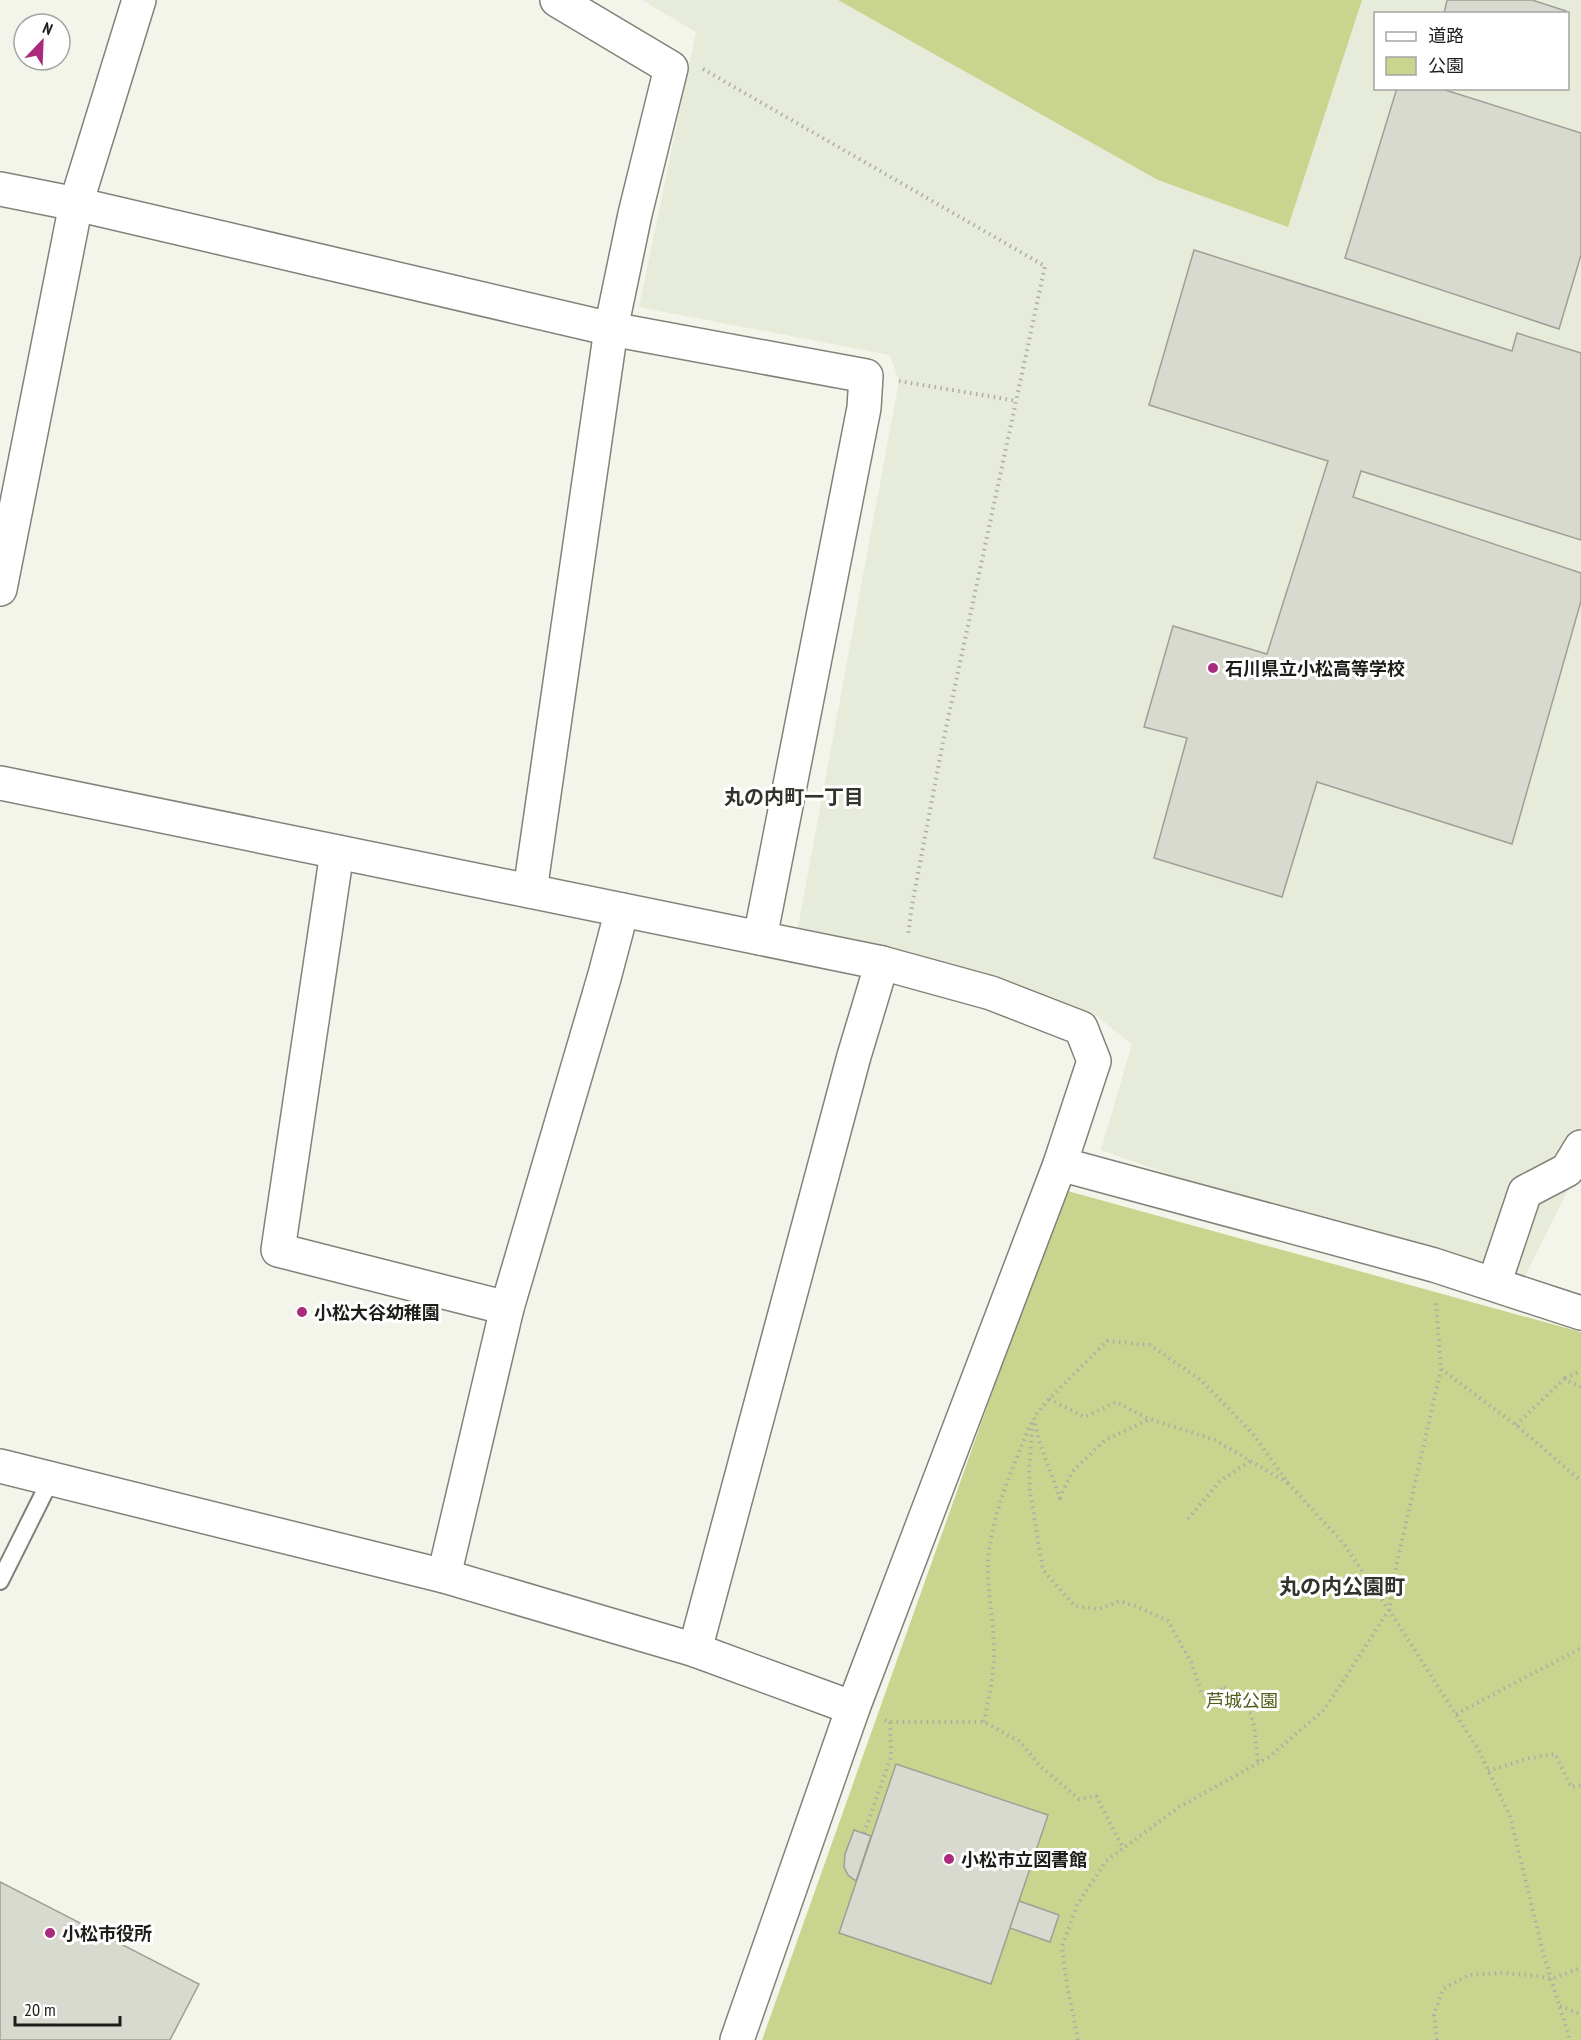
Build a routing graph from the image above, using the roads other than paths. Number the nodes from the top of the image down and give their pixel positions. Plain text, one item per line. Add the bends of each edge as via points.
1 (139, 0) edge
2 (557, 0) edge
3 (0, 189) edge
4 (76, 204) junction
5 (611, 329) junction
6 (0, 589) edge
7 (0, 783) edge
8 (337, 852) junction
9 (530, 891) junction
10 (622, 910) junction
11 (760, 938) junction
12 (893, 966) junction
13 (1581, 1147) edge
14 (1060, 1164) junction
15 (1494, 1284) junction
16 (507, 1308) junction
17 (1581, 1313) edge
18 (0, 1466) edge
19 (51, 1479) junction
20 (444, 1576) junction
21 (0, 1581) edge
22 (695, 1650) junction
23 (853, 1708) junction
24 (737, 2040) edge

1 - 4 street
2 - 5 street via 671,68 634,214
3 - 4 street
4 - 5 street
4 - 6 street
5 - 9 street
5 - 11 street via 866,376 864,408
7 - 8 street
8 - 9 street
8 - 16 street via 278,1250
9 - 10 street
10 - 11 street
10 - 16 street
11 - 12 street
12 - 14 street via 991,993 1081,1028 1094,1061
12 - 22 street via 854,1056
13 - 15 street via 1567,1170 1525,1192
14 - 15 street
14 - 23 street
15 - 17 street
16 - 20 street
18 - 19 street
19 - 20 street
19 - 21 lane
20 - 22 street
22 - 23 street
23 - 24 street

